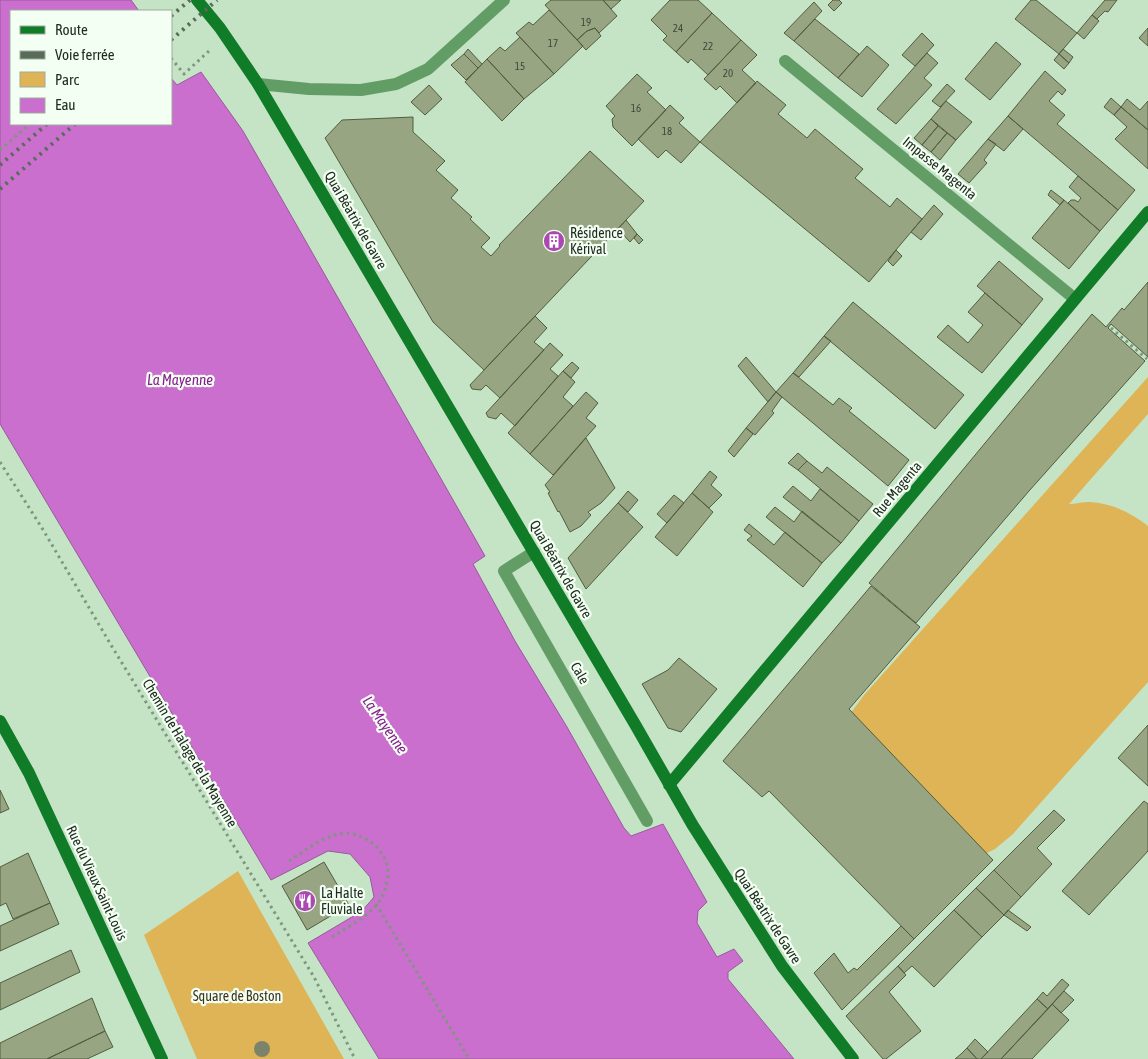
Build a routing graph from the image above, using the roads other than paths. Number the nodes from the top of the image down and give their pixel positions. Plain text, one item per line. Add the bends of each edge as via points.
1 (196, 0) edge
2 (504, 0) edge
3 (785, 61) dead end
4 (258, 84) junction
5 (1148, 212) edge
6 (1075, 299) junction
7 (534, 552) junction
8 (0, 721) edge
9 (669, 785) junction
10 (648, 821) dead end
11 (162, 1059) edge
12 (853, 1059) edge

1 - 4 street, Quai Béatrix de Gavre via 220,28
2 - 4 street via 428,69 396,84 361,90
3 - 6 street, Impasse Magenta
4 - 7 street, Quai Béatrix de Gavre
5 - 6 street, Rue Magenta
6 - 9 street, Rue Magenta
7 - 9 street, Quai Béatrix de Gavre
7 - 10 street, Cale via 504,571
8 - 11 street, Rue du Vieux Saint-Louis via 29,773
9 - 12 street, Quai Béatrix de Gavre via 782,966

